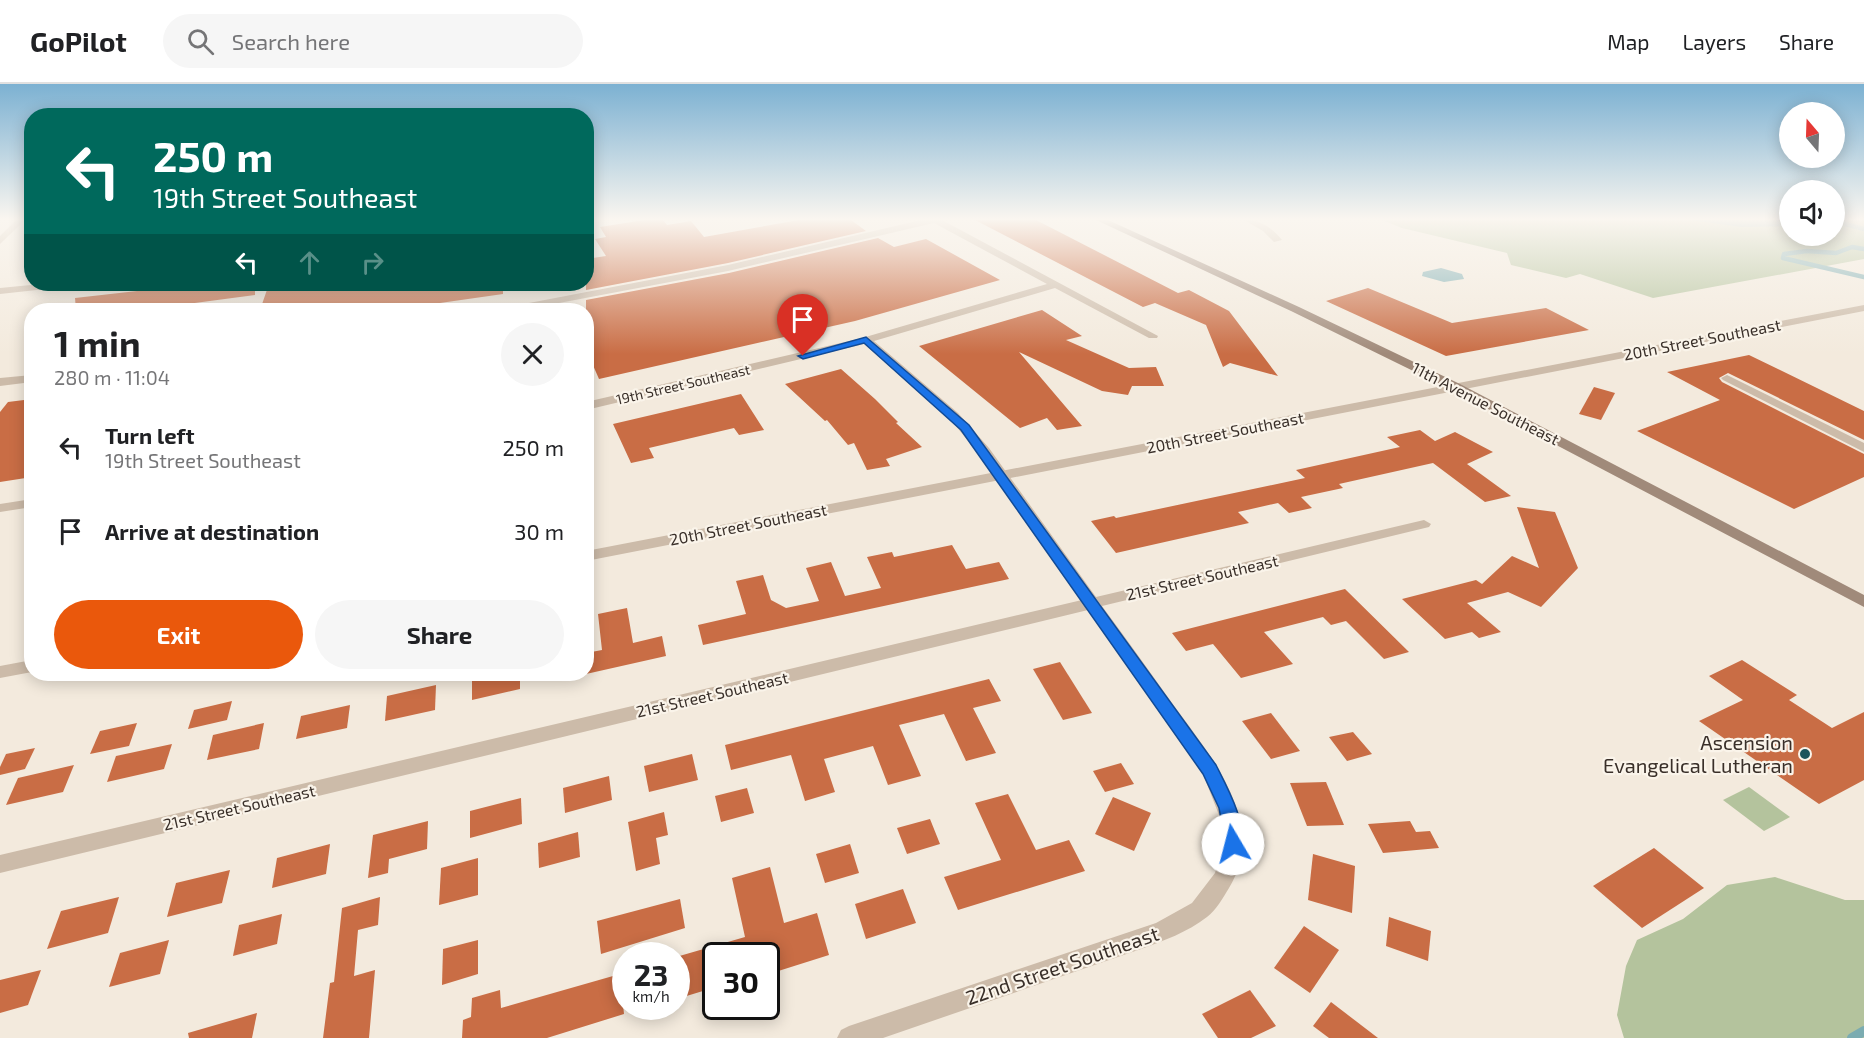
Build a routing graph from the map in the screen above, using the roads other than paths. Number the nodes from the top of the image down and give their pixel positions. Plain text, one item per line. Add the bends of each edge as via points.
1 (743, 265) edge
2 (1020, 265) edge
3 (1198, 265) edge
4 (1057, 284) junction
5 (24, 288) edge
6 (0, 291) edge
7 (545, 303) edge
8 (1864, 308) edge
9 (1153, 336) dead end
10 (866, 340) junction
11 (1727, 378) dead end
12 (24, 379) edge
13 (0, 382) edge
14 (1456, 387) junction
15 (594, 404) edge
16 (1864, 448) edge
17 (1001, 474) junction
18 (24, 504) edge
19 (0, 508) edge
20 (1424, 524) dead end
21 (594, 554) edge
22 (1864, 602) edge
23 (1091, 603) junction
24 (24, 668) edge
25 (0, 672) edge
26 (0, 864) edge
27 (849, 1038) edge

1 - 7 street
2 - 4 street
3 - 14 main road, 11th Avenue Southeast
4 - 9 street
4 - 10 street, 19th Street Southeast
5 - 6 street
8 - 14 street, 20th Street Southeast
10 - 15 street, 19th Street Southeast
10 - 17 street via 965,428
11 - 16 street
12 - 13 street
14 - 17 street, 20th Street Southeast
14 - 22 main road, 11th Avenue Southeast
17 - 21 street, 20th Street Southeast
17 - 23 street
18 - 19 street
20 - 23 street, 21st Street Southeast
23 - 26 street, 21st Street Southeast
23 - 27 street, 22nd Street Southeast via 1210,770 1228,808 1233,844 1230,866 1202,908 1176,925
24 - 25 street

